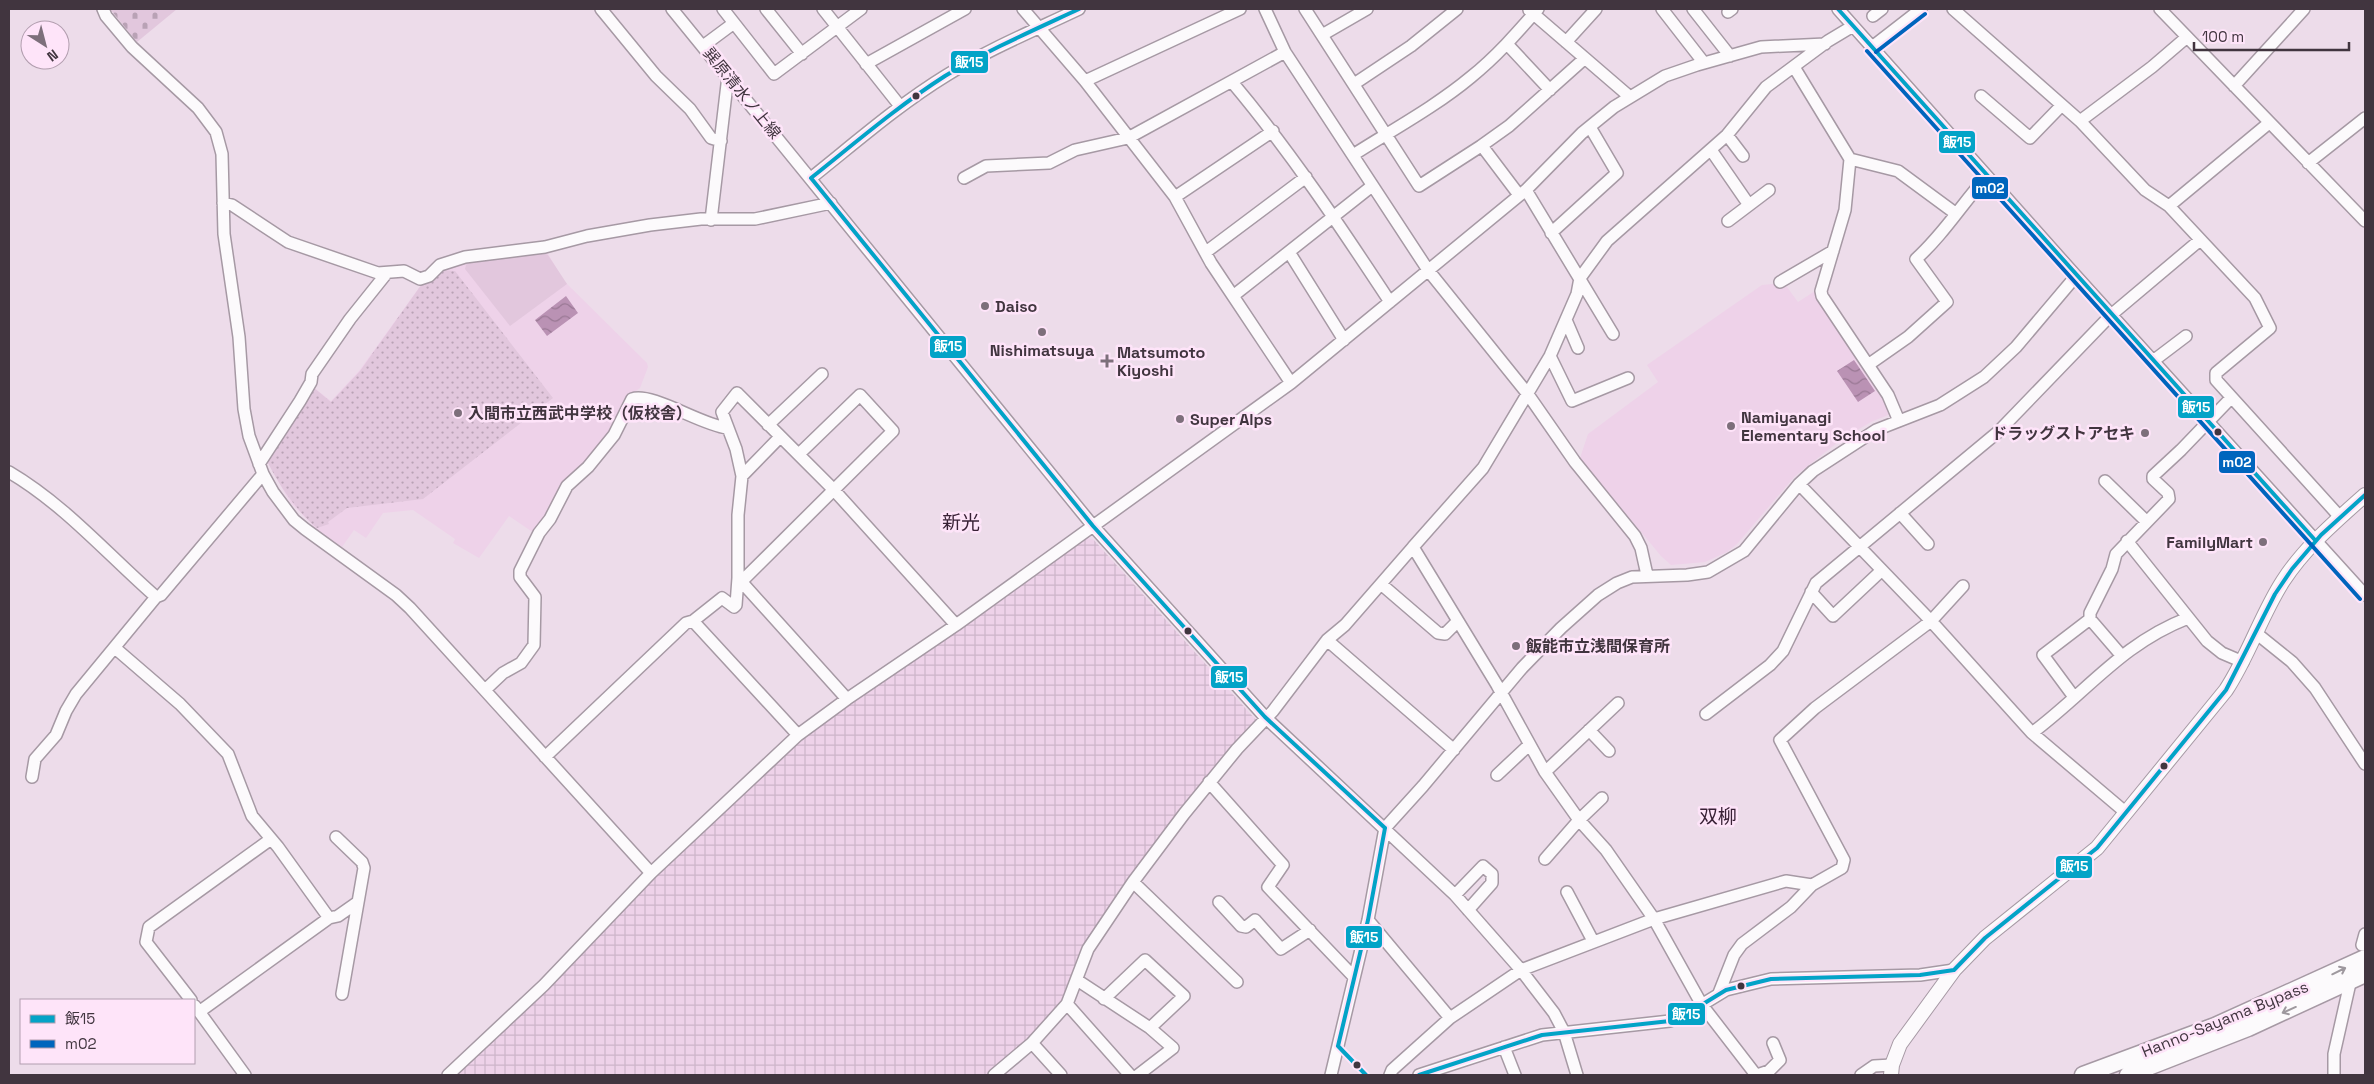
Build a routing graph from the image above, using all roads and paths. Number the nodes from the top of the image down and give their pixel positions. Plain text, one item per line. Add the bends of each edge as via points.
1 (103, 9) edge
2 (601, 9) edge
3 (672, 9) edge
4 (723, 9) edge
5 (766, 9) edge
6 (823, 9) edge
7 (861, 9) edge
8 (965, 9) edge
9 (1023, 9) edge
10 (1079, 9) edge
11 (1240, 9) edge
12 (1265, 9) edge
13 (1305, 9) edge
14 (1367, 9) edge
15 (1457, 9) edge
16 (1596, 9) edge
17 (1662, 9) edge
18 (1693, 9) edge
19 (1838, 9) edge
20 (1882, 9) edge
21 (1921, 9) edge
22 (1953, 9) edge
23 (2160, 9) edge
24 (2304, 9) edge
25 (1533, 10) edge
26 (1443, 13) edge
27 (1873, 16) dead end
28 (734, 23) junction
29 (1853, 26) junction
30 (1040, 27) junction
31 (838, 28) junction
32 (1322, 35) junction
33 (2187, 37) junction
34 (1566, 42) junction
35 (1507, 44) junction
36 (1824, 44) junction
37 (703, 46) junction
38 (1872, 46) junction
39 (1285, 52) junction
40 (802, 54) junction
41 (1730, 56) junction
42 (1584, 59) junction
43 (1704, 63) junction
44 (866, 64) junction
45 (1794, 67) junction
46 (728, 76) junction
47 (1085, 81) junction
48 (1232, 82) junction
49 (1354, 84) junction
50 (2234, 86) junction
51 (1550, 90) junction
52 (1981, 96) dead end
53 (1630, 97) junction
54 (900, 106) junction
55 (2061, 106) junction
56 (2365, 118) edge
57 (2080, 121) junction
58 (2269, 123) junction
59 (1590, 127) junction
60 (1273, 131) junction
61 (1386, 134) junction
62 (1727, 135) junction
63 (1128, 138) junction
64 (721, 141) junction
65 (1482, 146) junction
66 (1711, 150) junction
67 (1353, 155) junction
68 (1744, 156) dead end
69 (1850, 158) junction
70 (2308, 163) junction
71 (1987, 176) junction
72 (1306, 177) junction
73 (811, 178) junction
74 (964, 178) dead end
75 (1372, 186) junction
76 (1769, 190) dead end
77 (1522, 192) junction
78 (1175, 197) junction
79 (223, 203) junction
80 (831, 204) junction
81 (1749, 205) junction
82 (2169, 206) junction
83 (1955, 213) junction
84 (1333, 215) junction
85 (711, 220) junction
86 (1728, 221) dead end
87 (2365, 221) edge
88 (1551, 233) junction
89 (2200, 240) junction
90 (1832, 251) junction
91 (1206, 252) junction
92 (1288, 252) junction
93 (1428, 270) junction
94 (386, 274) junction
95 (2076, 276) junction
96 (1580, 278) junction
97 (1780, 282) dead end
98 (1233, 296) junction
99 (1390, 302) junction
100 (2111, 315) junction
101 (1566, 320) junction
102 (1613, 334) dead end
103 (2186, 336) dead end
104 (1344, 340) junction
105 (1578, 348) dead end
106 (1550, 356) junction
107 (2153, 362) junction
108 (1868, 365) junction
109 (822, 374) dead end
110 (1628, 378) dead end
111 (1291, 383) junction
112 (1527, 393) junction
113 (2231, 398) junction
114 (1899, 421) junction
115 (2208, 422) junction
116 (768, 424) junction
117 (727, 428) junction
118 (780, 437) junction
119 (799, 454) junction
120 (261, 469) junction
121 (9, 472) edge
122 (742, 476) junction
123 (2105, 481) dead end
124 (1798, 484) junction
125 (834, 488) junction
126 (2365, 495) edge
127 (1900, 513) junction
128 (2340, 517) junction
129 (2146, 521) junction
130 (1093, 526) junction
131 (2316, 540) junction
132 (2127, 541) junction
133 (1928, 544) dead end
134 (1413, 547) junction
135 (1859, 548) junction
136 (1881, 571) junction
137 (1647, 575) junction
138 (740, 580) junction
139 (1381, 584) junction
140 (1964, 586) dead end
141 (1811, 592) junction
142 (2365, 595) edge
143 (156, 596) junction
144 (2188, 618) junction
145 (2090, 619) junction
146 (693, 621) junction
147 (1458, 621) junction
148 (1931, 621) junction
149 (956, 625) junction
150 (2256, 633) junction
151 (1327, 640) junction
152 (116, 648) junction
153 (2121, 655) junction
154 (2242, 662) junction
155 (485, 690) junction
156 (1501, 692) junction
157 (2074, 696) junction
158 (847, 699) junction
159 (1618, 702) dead end
160 (1706, 714) dead end
161 (1265, 717) junction
162 (1589, 730) junction
163 (2032, 733) junction
164 (798, 735) junction
165 (1528, 745) junction
166 (1454, 750) junction
167 (1609, 750) dead end
168 (545, 757) junction
169 (2365, 764) edge
170 (1545, 772) junction
171 (1497, 775) dead end
172 (32, 777) dead end
173 (1209, 782) junction
174 (1602, 798) dead end
175 (2124, 812) junction
176 (1579, 820) junction
177 (1384, 828) junction
178 (336, 837) dead end
179 (272, 839) junction
180 (1545, 859) dead end
181 (651, 873) junction
182 (1133, 882) junction
183 (1812, 885) junction
184 (1567, 892) dead end
185 (1455, 895) junction
186 (358, 902) junction
187 (1219, 902) dead end
188 (1468, 910) junction
189 (329, 918) junction
190 (1654, 918) junction
191 (1368, 920) junction
192 (1310, 930) junction
193 (1592, 941) junction
194 (2364, 946) edge
195 (1521, 970) junction
196 (1954, 970) junction
197 (2365, 974) edge
198 (1353, 976) junction
199 (1078, 980) junction
200 (1237, 982) dead end
201 (2350, 982) junction
202 (1719, 993) junction
203 (342, 994) dead end
204 (189, 999) edge
205 (1104, 999) junction
206 (1067, 1004) junction
207 (1702, 1006) junction
208 (197, 1008) edge
209 (1450, 1018) junction
210 (1150, 1028) junction
211 (1564, 1032) junction
212 (1032, 1043) junction
213 (1773, 1043) dead end
214 (1504, 1048) junction
215 (1891, 1070) edge
216 (1427, 1074) edge
217 (245, 1075) edge
218 (448, 1075) edge
219 (994, 1075) edge
220 (1061, 1075) edge
221 (1130, 1075) edge
222 (1138, 1075) edge
223 (1331, 1075) edge
224 (1390, 1075) edge
225 (1515, 1075) edge
226 (1577, 1075) edge
227 (1756, 1075) edge
228 (1861, 1075) edge
229 (2083, 1075) edge
230 (2128, 1075) edge
231 (2334, 1075) edge

1 - 79 street via 132,47 198,108 216,132 222,154
2 - 64 street via 656,76 690,109 711,138
3 - 37 street, 巽原清水ノ上線
4 - 28 street
5 - 40 street
6 - 31 street
7 - 31 street
8 - 44 street
9 - 30 street
10 - 30 street
11 - 47 street
12 - 39 street
13 - 32 street
14 - 32 street
15 - 26 street
16 - 34 street
17 - 43 street
18 - 41 street
19 - 29 street
20 - 27 street
21 - 38 street
22 - 55 street
23 - 33 street
24 - 50 street
25 - 34 street
25 - 35 street
26 - 49 street via 1411,46
28 - 37 street
28 - 40 street via 774,74
29 - 36 street
29 - 38 street
30 - 47 street
30 - 54 street via 969,62
31 - 40 street
31 - 44 street
32 - 49 street
33 - 50 street
33 - 57 street
34 - 42 street
35 - 51 street
35 - 61 street via 1448,95
36 - 41 street via 1761,47
36 - 45 street
37 - 46 street, 巽原清水ノ上線
38 - 71 street
39 - 48 street
39 - 67 street
41 - 43 street
42 - 51 street
42 - 53 street
43 - 53 street via 1665,76
44 - 54 street
45 - 62 street via 1766,86
45 - 69 street
46 - 64 street
46 - 73 street, 巽原清水ノ上線
47 - 63 street
48 - 60 street
48 - 63 street
49 - 61 street
50 - 58 street
51 - 65 street
52 - 55 street via 2030,138
53 - 59 street
54 - 73 street
55 - 57 street
56 - 70 street
57 - 82 street via 2145,190
58 - 70 street
58 - 82 street
59 - 77 street
59 - 88 street via 1617,173
60 - 72 street
60 - 78 street
61 - 65 street via 1419,186
61 - 67 street
62 - 66 street
62 - 68 street
63 - 74 street via 1075,150 1049,163 986,166
63 - 78 street
64 - 85 street
65 - 77 street
66 - 81 street
66 - 96 street via 1615,233
67 - 75 street
69 - 83 street via 1898,171
69 - 90 street via 1845,210
70 - 87 street
71 - 83 street
71 - 95 street
72 - 84 street
72 - 91 street
73 - 80 street, 巽原清水ノ上線
75 - 84 street
75 - 93 street
76 - 81 street
77 - 88 street
77 - 93 street
78 - 91 street
79 - 94 street via 232,205 288,242
79 - 120 street via 244,409 249,436
80 - 85 street via 754,219
80 - 130 street, 巽原清水ノ上線
81 - 86 street
82 - 89 street
83 - 108 street via 1948,226 1916,259 1948,302 1908,337
84 - 92 street
84 - 99 street
85 - 94 street via 650,225 545,247 465,257 440,265 429,276 420,279 404,271
88 - 96 street
89 - 100 street
89 - 113 street via 2255,298 2270,328 2216,373 2216,380
90 - 97 street
90 - 108 street via 1822,296
91 - 98 street
92 - 98 street
92 - 104 street
93 - 99 street
93 - 112 street
94 - 120 street via 312,374 311,382
95 - 100 street
95 - 114 street via 2016,346 1984,377 1940,405
96 - 101 street
96 - 102 street
98 - 111 street
99 - 104 street
100 - 107 street
100 - 127 street via 1998,432
101 - 105 street
101 - 106 street
103 - 107 street
104 - 111 street
106 - 110 street via 1572,401
106 - 112 street
107 - 115 street
108 - 114 street via 1888,395
109 - 116 street
111 - 130 street
112 - 134 street via 1483,468
112 - 137 street via 1575,462 1635,536
113 - 115 street
113 - 128 street
114 - 124 street via 1846,448
115 - 129 street via 2153,476 2170,496
115 - 131 street
116 - 117 street via 737,393 722,412
116 - 118 street
117 - 122 street
117 - 155 street via 694,419 658,402 639,396 632,398 614,435 588,467 567,486 520,571 520,577 535,597 534,645 521,663 503,673
118 - 119 street
118 - 122 street
119 - 125 street
119 - 125 street via 860,395 892,431
120 - 143 street via 161,595
120 - 155 street via 294,520 396,595
121 - 143 street via 60,507
122 - 138 street via 738,515
123 - 129 street
124 - 135 street
124 - 137 street via 1744,550 1726,562 1708,572
125 - 138 street
125 - 149 street
126 - 128 main road
127 - 133 street
127 - 135 street
128 - 131 main road
129 - 132 street
130 - 149 street
130 - 161 street, 巽原清水ノ上線
131 - 142 street
131 - 150 main road via 2283,581
132 - 144 street
132 - 145 street via 2116,554
134 - 139 street
134 - 147 street
135 - 136 street
135 - 141 street via 1816,583
136 - 141 street via 1833,616
136 - 148 street
137 - 156 street via 1625,580 1598,595 1561,628
138 - 146 street via 734,607 722,598
138 - 158 street
139 - 147 street via 1438,633 1446,634
139 - 151 street
140 - 148 street
141 - 160 street via 1784,651
143 - 152 street
144 - 153 street via 2164,628
144 - 154 street via 2207,641 2222,653
145 - 153 street
145 - 157 street via 2043,654
146 - 164 street
146 - 168 street via 681,627
147 - 156 street
148 - 163 street
148 - 183 street via 1815,708 1780,740 1844,860 1842,868
149 - 158 street
150 - 154 main road
150 - 169 street via 2292,662 2315,688
151 - 161 street
151 - 166 street
152 - 172 street via 76,694 56,736 35,759
152 - 179 street via 180,704 228,754 252,816
153 - 157 street
154 - 175 main road via 2226,690
155 - 168 street
156 - 165 street
156 - 166 street
157 - 163 street
158 - 164 street
159 - 162 street
161 - 173 street
161 - 177 street, 巽原清水ノ上線
162 - 167 street
162 - 170 street
163 - 175 street
164 - 181 street
165 - 170 street
165 - 171 street
166 - 177 street
168 - 181 street
170 - 176 street
173 - 182 street
173 - 192 street via 1283,865 1268,887
174 - 176 street
175 - 196 main road via 2097,848 1985,938
176 - 180 street
176 - 190 street via 1606,850
177 - 185 street, 巽原清水ノ上線
177 - 191 street
178 - 186 street via 362,862 364,868
179 - 189 street
179 - 204 street via 149,927 146,942
181 - 218 street via 544,985
182 - 199 street via 1088,949
182 - 200 street
183 - 190 street via 1786,881
183 - 202 street via 1791,907 1742,944 1734,955
184 - 193 street
185 - 188 street, 巽原清水ノ上線
185 - 188 street via 1483,866 1492,874 1492,883
186 - 189 street via 338,916
186 - 203 street
187 - 192 street via 1240,926 1246,927 1255,920 1281,949
188 - 195 street, 巽原清水ノ上線
189 - 208 street
190 - 193 street
190 - 207 street
191 - 198 street
191 - 209 street
192 - 198 street
193 - 195 street
229 -> 194 highway, Hanno-Sayama Bypass via 2215,1026 2306,986
195 - 209 street
195 - 211 street, 巽原清水ノ上線 via 1554,1013
196 - 202 street via 1920,975 1771,979
196 - 215 main road via 1904,1038
197 - 201 highway, Hanno-Sayama Bypass
198 - 223 street
199 - 205 street
199 - 206 street
201 -> 230 highway, Hanno-Sayama Bypass via 2248,1028
201 - 231 street via 2334,1054
202 - 207 street
205 - 210 street
205 - 210 street via 1145,960 1184,996
206 - 212 street
206 - 221 street
207 - 211 street via 1670,1021
207 - 227 street
208 - 217 street
209 - 224 street
210 - 222 street via 1174,1048
211 - 214 street via 1542,1035
211 - 226 street, 巽原清水ノ上線
212 - 219 street
212 - 220 street
213 - 227 street via 1780,1060 1769,1071
214 - 216 street
214 - 225 street
215 - 228 street via 1874,1066

